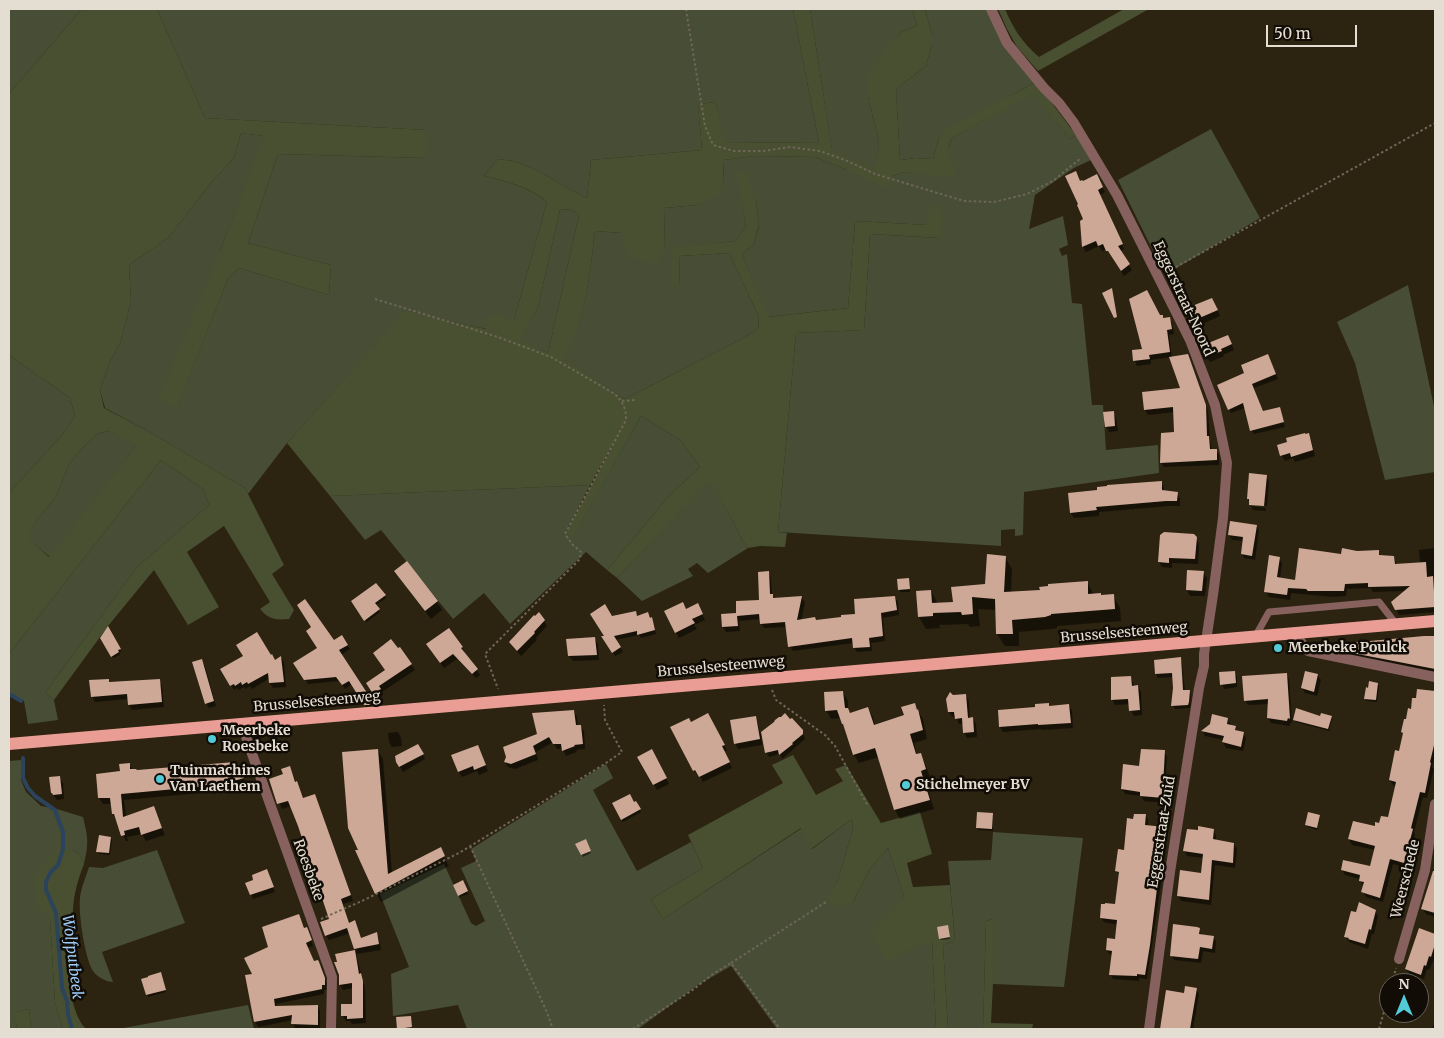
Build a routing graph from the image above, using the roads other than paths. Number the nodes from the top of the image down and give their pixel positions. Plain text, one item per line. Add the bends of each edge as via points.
1 (991, 9) edge
2 (1435, 622) edge
3 (1396, 624) junction
4 (1294, 633) junction
5 (1255, 637) junction
6 (1207, 641) junction
7 (1435, 677) edge
8 (240, 724) junction
9 (9, 744) edge
10 (1435, 804) edge
11 (1399, 960) road end
12 (331, 1029) edge
13 (1149, 1029) edge

1 - 6 street, Eggerstraat-Noord via 1007,43 1074,123 1117,195 1190,340 1215,405 1227,463
2 - 3 main road, Brusselsesteenweg
3 - 4 main road, Brusselsesteenweg
3 - 5 lane via 1379,602 1269,612
4 - 5 main road, Brusselsesteenweg
4 - 7 street via 1308,651
5 - 6 main road, Brusselsesteenweg
6 - 8 main road, Brusselsesteenweg
6 - 13 street, Eggerstraat-Zuid
8 - 9 main road, Brusselsesteenweg
8 - 12 street, Roesbeke via 332,977
10 - 11 street, Weerschede via 1425,870

